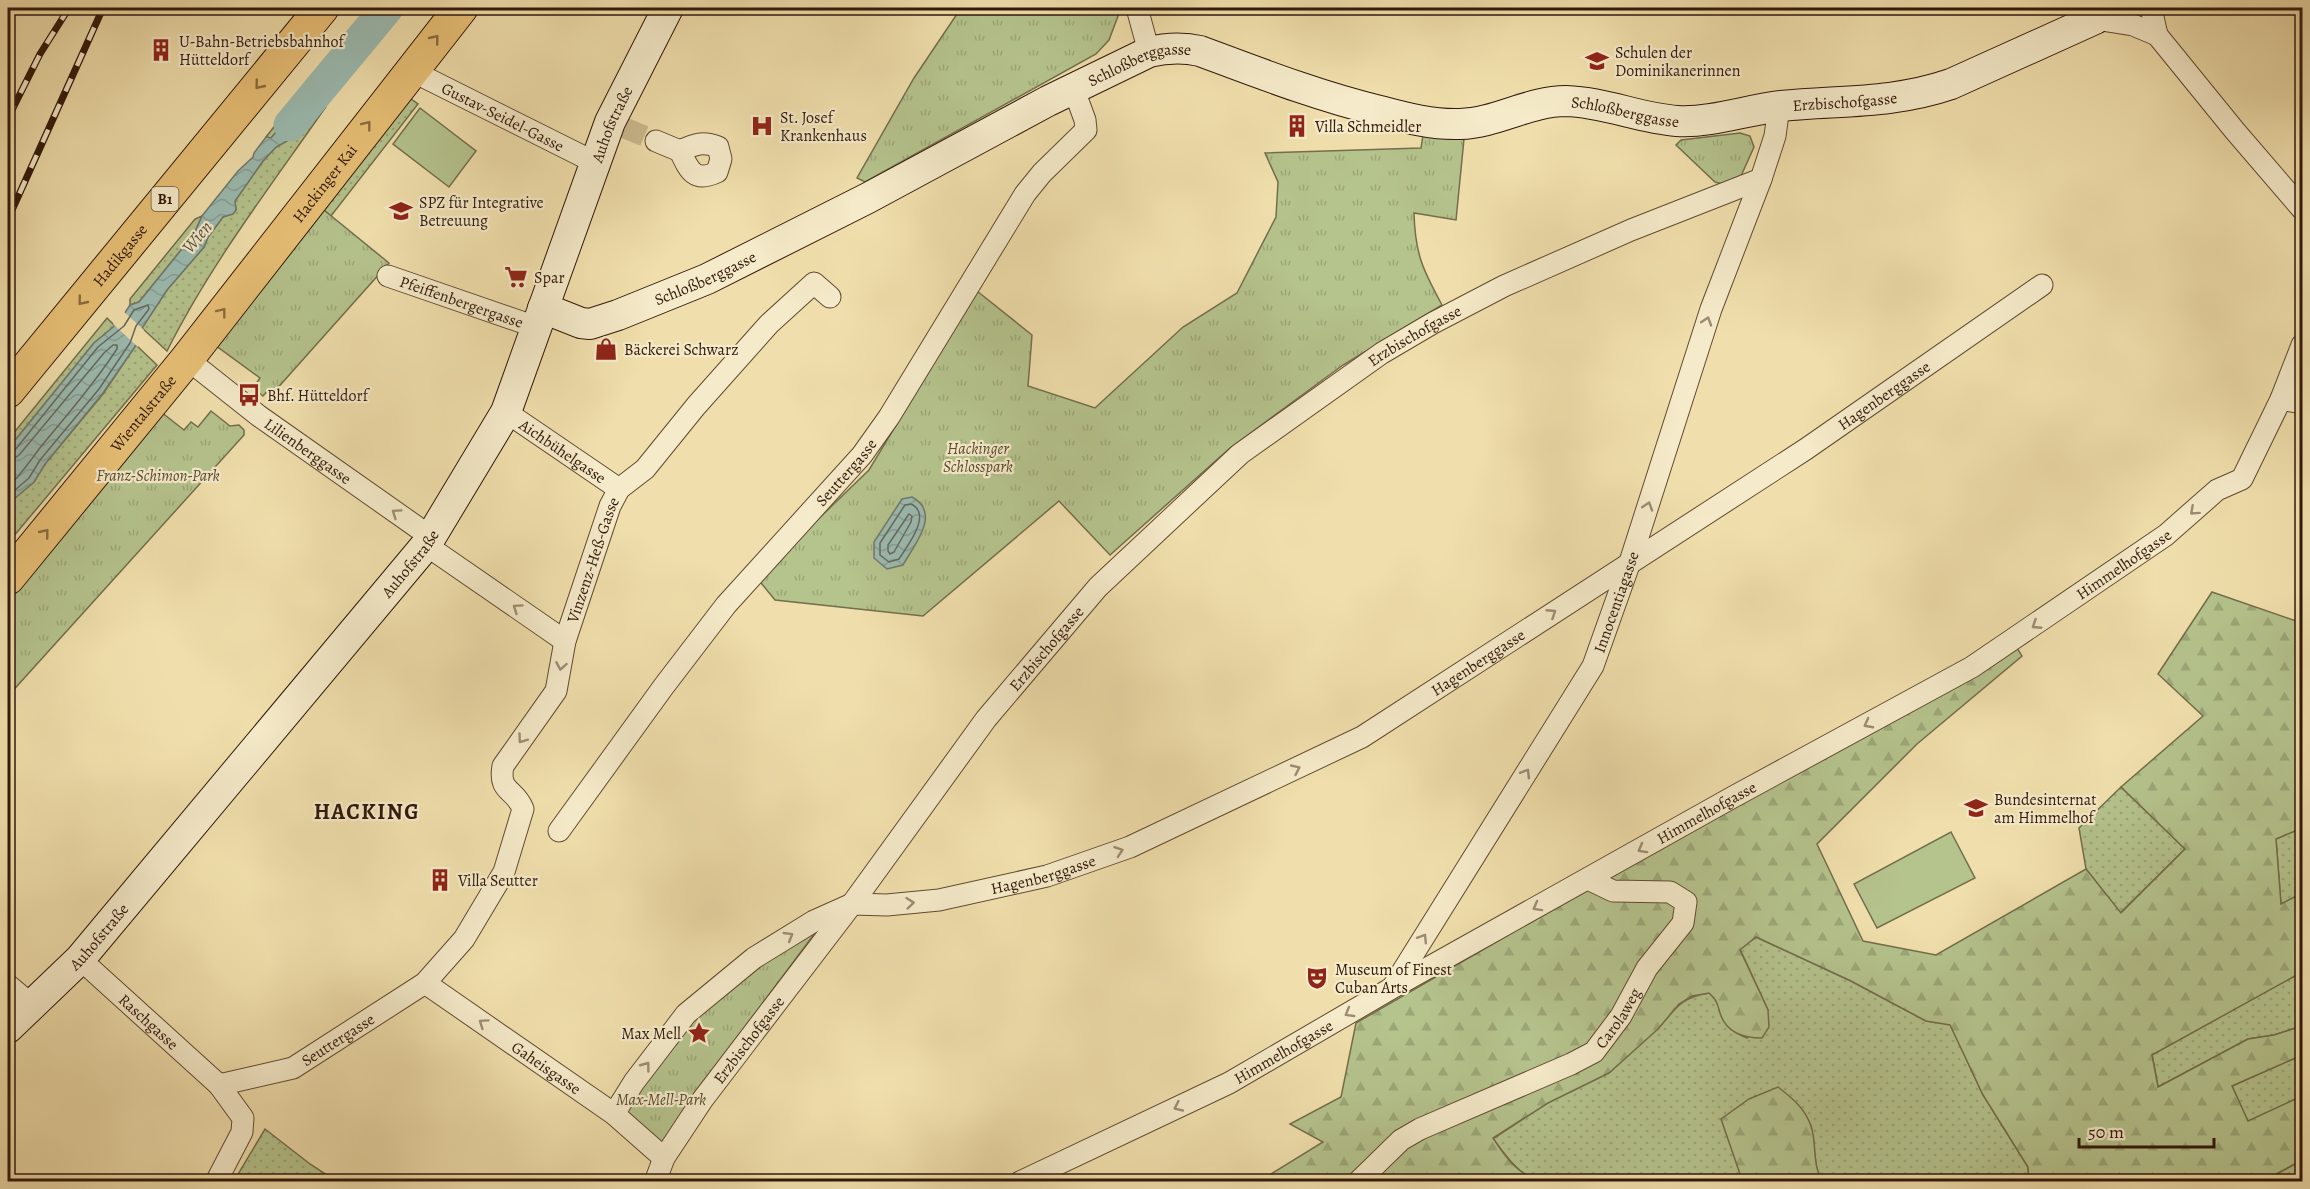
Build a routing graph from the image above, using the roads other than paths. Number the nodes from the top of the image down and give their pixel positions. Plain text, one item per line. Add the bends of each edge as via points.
1 (322, 8) edge
2 (461, 8) edge
3 (668, 8) edge
4 (1137, 8) edge
5 (2151, 8) edge
6 (2103, 13) edge
7 (2157, 35) junction
8 (1149, 52) junction
9 (410, 70) junction
10 (1074, 90) junction
11 (1779, 106) junction
12 (656, 141) tunnel mouth
13 (680, 151) dead end
14 (594, 162) junction
15 (1761, 179) junction
16 (2302, 209) edge
17 (388, 276) dead end
18 (2042, 285) dead end
19 (830, 297) dead end
20 (539, 318) junction
21 (2302, 345) edge
22 (187, 359) junction
23 (8, 391) edge
24 (2281, 399) junction
25 (2302, 403) edge
26 (506, 412) junction
27 (619, 489) junction
28 (429, 541) junction
29 (1630, 562) junction
30 (8, 578) edge
31 (565, 641) junction
32 (559, 831) dead end
33 (504, 872) joint
34 (1588, 879) junction
35 (852, 904) junction
36 (80, 958) junction
37 (425, 983) junction
38 (8, 985) edge
39 (1392, 988) junction
40 (32, 1005) junction
41 (8, 1028) edge
42 (219, 1085) junction
43 (614, 1114) junction
44 (664, 1158) junction
45 (216, 1182) edge
46 (655, 1182) edge
47 (1020, 1182) edge
48 (1358, 1182) edge

1 -> 23 main road, Hadikgasse / B1
9 -> 2 main road, Hackinger Kai
3 - 14 street, Auhofstraße via 618,125
4 - 8 street
5 - 7 street
6 - 7 street
6 - 11 street, Erzbischofgasse via 1926,93 1898,99
7 - 16 street
8 - 10 street, Schloßberggasse
8 - 11 street, Schloßberggasse via 1176,48 1200,51 1329,99 1442,123 1473,124 1564,101 1681,121
9 - 14 street, Gustav-Seidel-Gasse
22 -> 9 main road, Hackinger Kai
10 - 20 street, Schloßberggasse via 739,264 652,302 590,324
10 - 32 street, Seuttergasse via 1086,130 1025,194 889,417 862,455 726,605
11 - 15 street, Erzbischofgasse via 1775,136
12 - 13 street
14 - 20 street, Auhofstraße
29 -> 15 street, Innocentiagasse via 1711,309
15 - 35 street, Erzbischofgasse via 1631,230 1504,286 1433,323 1382,353 1240,454 1098,587 986,719
17 - 20 street, Pfeiffenbergergasse
18 - 29 street, Hagenberggasse via 1806,449
19 - 27 street, Vinzenz-Heß-Gasse via 814,283 769,324 645,469
20 - 26 street, Auhofstraße
21 - 24 street, Himmelhofgasse
28 -> 22 street, Lilienberggasse
30 -> 22 main road, Wientalstraße
24 - 25 street
24 -> 34 street, Himmelhofgasse via 2242,479 2217,490 2166,536 1972,667
26 - 27 street, Aichbühelgasse
26 - 28 street, Auhofstraße
27 - 31 street, Vinzenz-Heß-Gasse
31 -> 28 street, Lilienberggasse
28 - 36 street, Auhofstraße
35 -> 29 street, Hagenberggasse via 939,900 1047,876 1130,847 1362,737
39 -> 29 street, Innocentiagasse via 1593,666
31 -> 33 street, Vinzenz-Heß-Gasse via 556,691 503,766 504,789 519,800 523,809
33 - 37 street, Seuttergasse via 464,939
34 -> 39 street, Himmelhofgasse
34 - 48 street, Carolaweg via 1613,891 1670,892 1686,902 1683,922 1647,968 1621,1016 1594,1052 1420,1129 1401,1140
43 -> 35 street, Erzbischofgasse via 686,1014 754,958 814,921
35 - 44 street, Erzbischofgasse via 703,1099
36 - 40 street, Auhofstraße
36 - 42 street, Raschgasse
37 - 42 street, Seuttergasse via 293,1068
43 -> 37 street, Gaheisgasse
38 - 40 street
39 -> 47 street, Himmelhofgasse via 1229,1083
40 - 41 street, Auhofstraße
42 - 45 street via 243,1118 242,1132
43 - 44 street, Gaheisgasse
44 - 46 street, Erzbischofgasse

